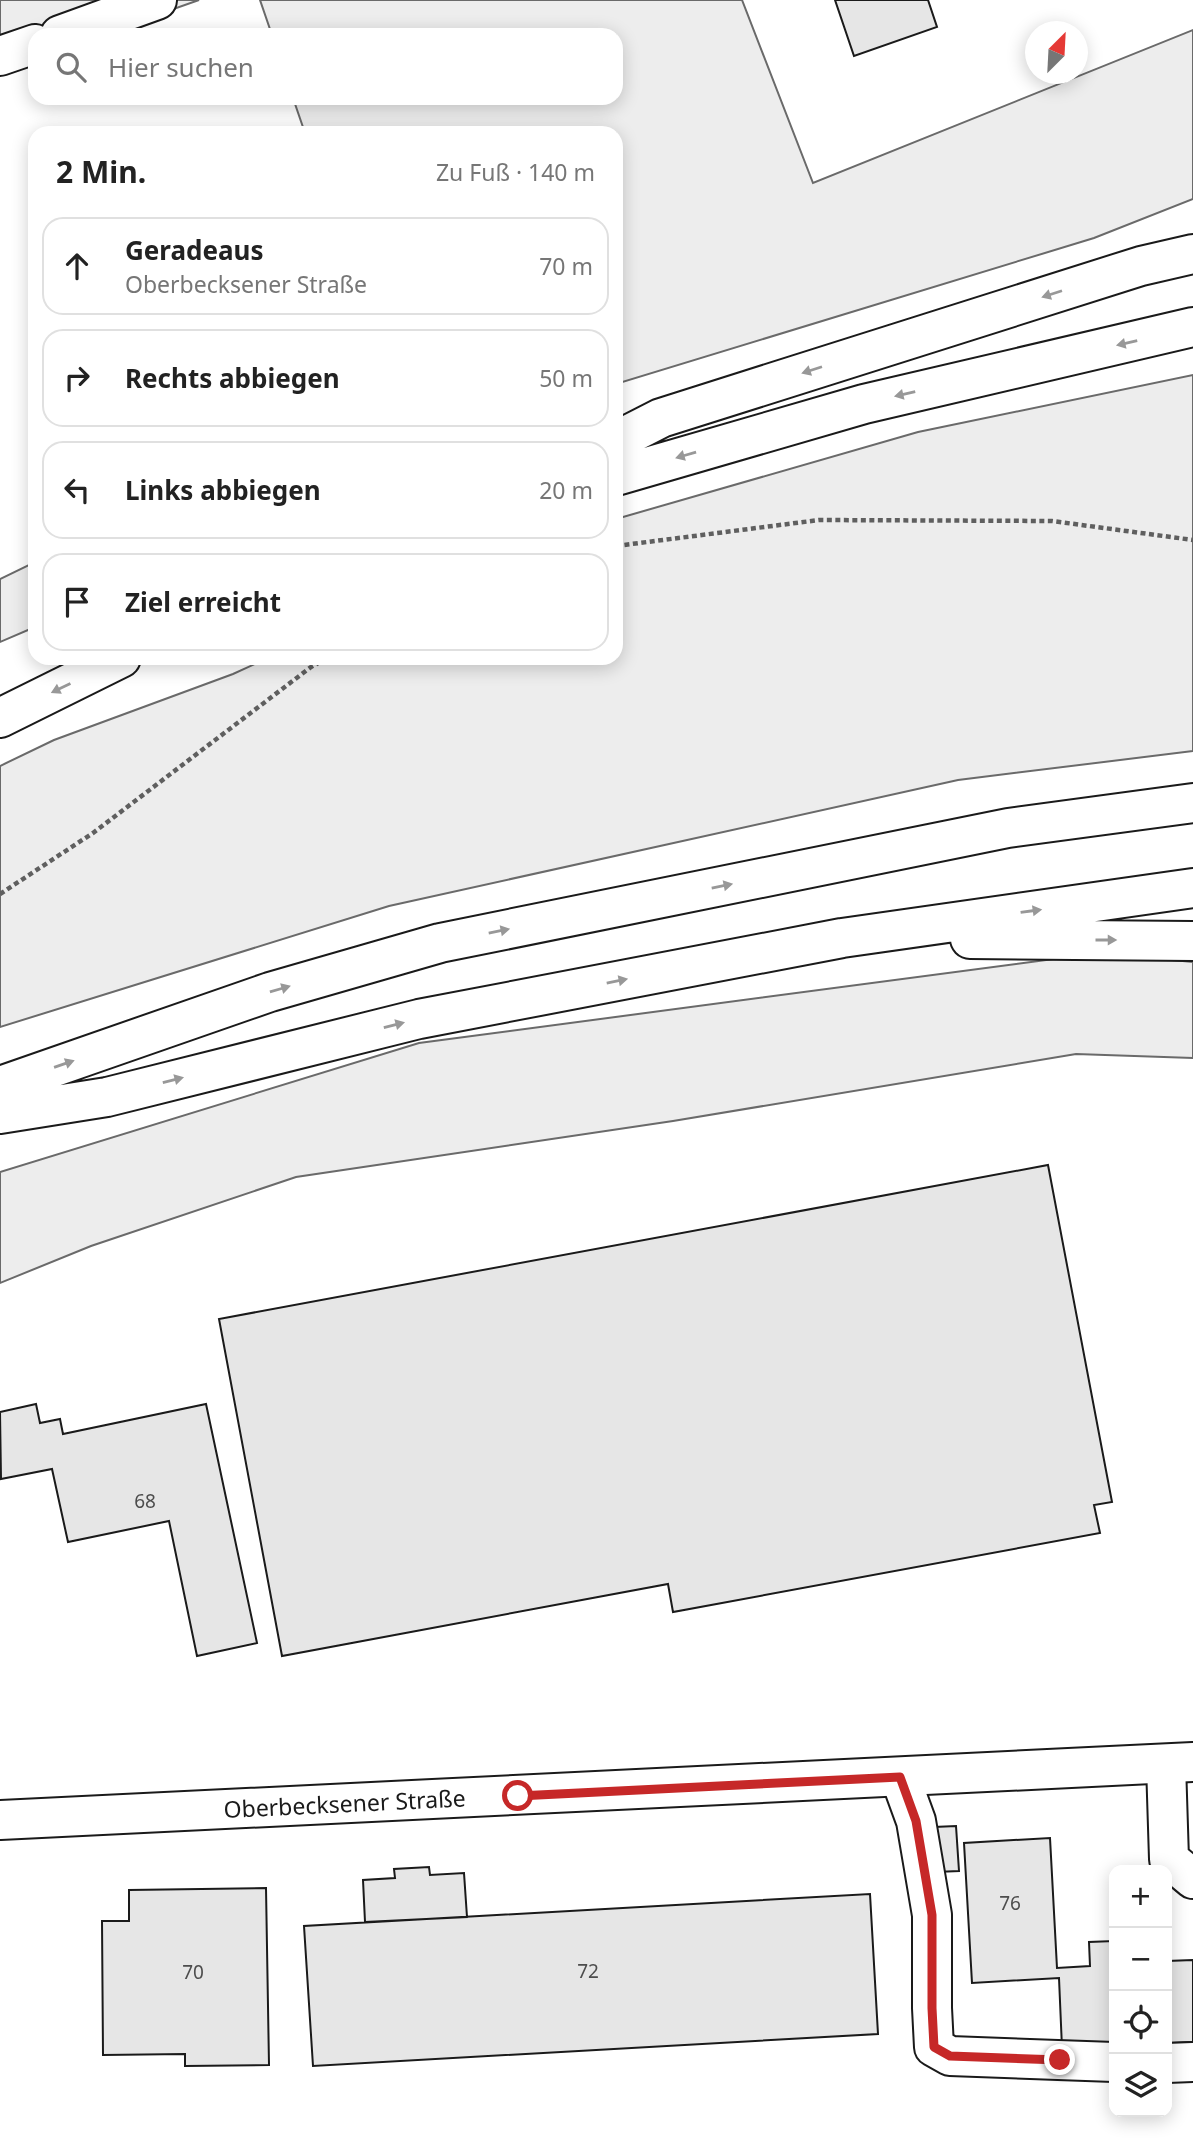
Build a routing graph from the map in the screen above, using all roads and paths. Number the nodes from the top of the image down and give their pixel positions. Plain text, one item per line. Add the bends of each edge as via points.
1 (158, 0) edge
2 (80, 28) edge
3 (28, 46) edge
4 (0, 56) edge
5 (1193, 244) edge
6 (1193, 254) edge
7 (1140, 266) junction
8 (1193, 327) edge
9 (623, 437) edge
10 (623, 474) edge
11 (1193, 541) edge
12 (623, 545) edge
13 (107, 665) edge
14 (315, 665) edge
15 (0, 718) edge
16 (1193, 803) edge
17 (1193, 888) edge
18 (0, 894) edge
19 (842, 938) junction
20 (1193, 941) edge
21 (0, 1086) edge
22 (0, 1114) edge
23 (1179, 1763) edge
24 (900, 1777) junction
25 (0, 1820) edge
26 (1180, 1821) edge
27 (1193, 1879) edge
28 (1109, 2062) edge
29 (1193, 2062) edge
30 (1172, 2063) edge

1 - 2 main road
3 - 4 main road
5 - 7 main road
6 - 7 main road
7 -> 9 main road via 661,418
8 -> 10 main road via 864,404
11 - 12 path via 1052,521 819,520
13 -> 15 main road
14 - 18 path via 93,833
21 -> 16 main road via 270,992 440,943 1008,828
19 -> 17 main road
19 -> 20 main road
22 -> 19 main road via 107,1097 419,1019
23 - 24 main road, Oberbecksener Straße
23 - 26 main road
24 - 25 main road, Oberbecksener Straße
24 - 28 main road via 916,1821 932,1915 934,2047 950,2056
26 - 27 main road via 1169,1859
29 - 30 main road

